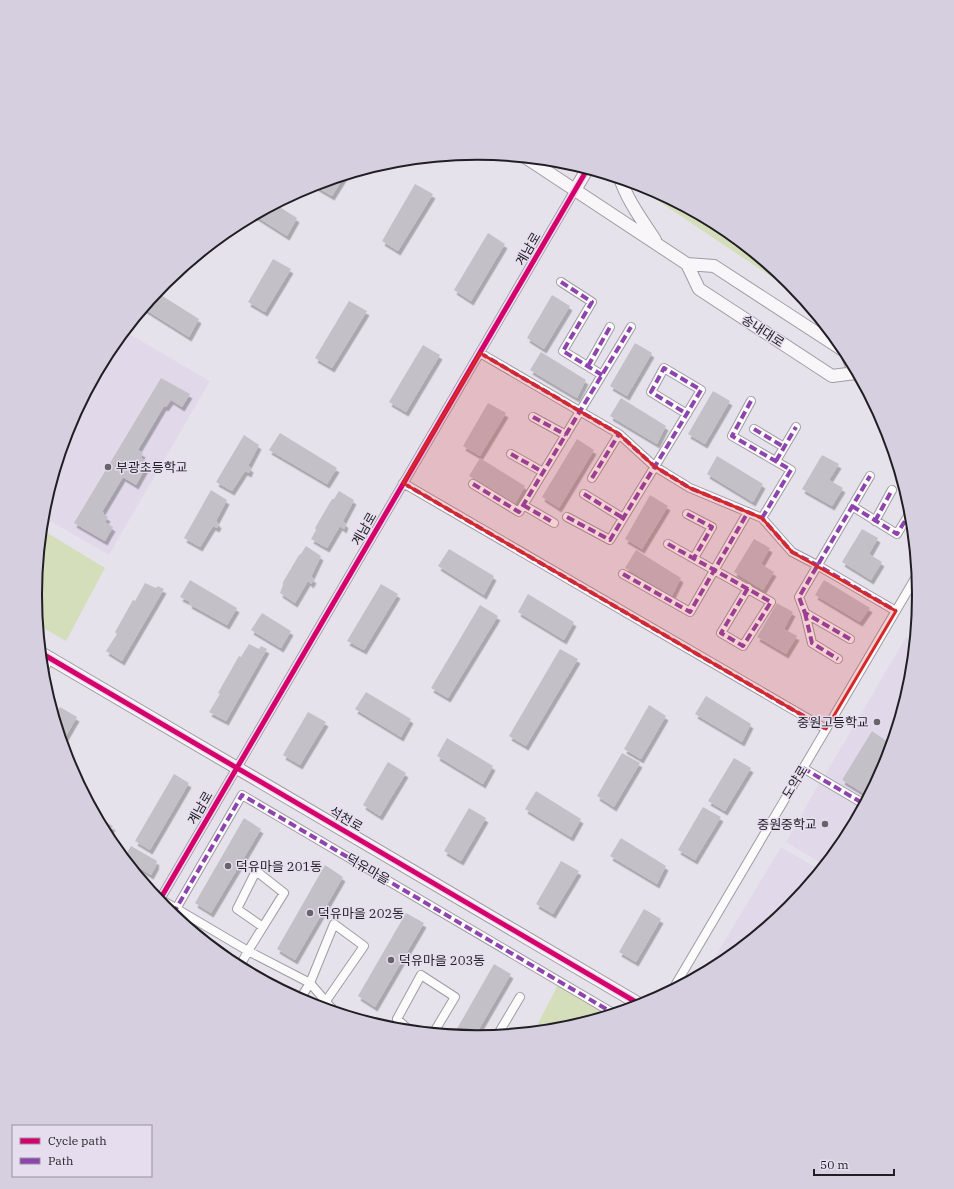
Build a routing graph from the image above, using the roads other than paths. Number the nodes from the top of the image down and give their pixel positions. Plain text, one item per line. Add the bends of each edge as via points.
1 (534, 163) edge
2 (585, 173) edge
3 (624, 186) edge
4 (575, 190) junction
5 (658, 244) junction
6 (687, 264) junction
7 (561, 282) dead end
8 (610, 327) dead end
9 (631, 327) dead end
10 (831, 342) edge
11 (480, 353) junction
12 (588, 366) junction
13 (602, 375) junction
14 (853, 375) edge
15 (752, 401) dead end
16 (580, 411) junction
17 (687, 414) junction
18 (533, 417) dead end
19 (796, 426) dead end
20 (754, 429) dead end
21 (619, 434) junction
22 (566, 435) junction
23 (784, 447) junction
24 (511, 454) dead end
25 (776, 461) junction
26 (654, 466) junction
27 (543, 472) junction
28 (870, 476) dead end
29 (592, 478) dead end
30 (404, 483) junction
31 (473, 484) dead end
32 (892, 490) dead end
33 (584, 494) dead end
34 (524, 505) junction
35 (852, 506) junction
36 (748, 512) junction
37 (687, 514) dead end
38 (567, 517) dead end
39 (623, 518) junction
40 (762, 518) junction
41 (875, 520) junction
42 (905, 520) edge
43 (554, 523) dead end
44 (668, 544) dead end
45 (694, 558) junction
46 (817, 565) junction
47 (715, 570) junction
48 (624, 574) dead end
49 (912, 584) edge
50 (748, 588) junction
51 (896, 611) junction
52 (805, 613) junction
53 (850, 639) dead end
54 (46, 655) edge
55 (838, 659) dead end
56 (826, 728) junction
57 (237, 768) junction
58 (803, 768) junction
59 (860, 801) edge
60 (163, 895) edge
61 (176, 909) edge
62 (183, 915) edge
63 (262, 928) junction
64 (248, 951) junction
65 (243, 961) edge
66 (678, 980) edge
67 (310, 983) junction
68 (304, 993) edge
69 (520, 997) dead end
70 (633, 1000) edge
71 (326, 1001) joint
72 (607, 1009) edge
73 (401, 1023) edge
74 (437, 1028) edge
75 (501, 1029) edge

1 - 4 street, 송내대로
2 - 4 street, 계남로
3 - 5 street via 636,211
4 - 5 street, 송내대로
4 - 11 street, 계남로
5 - 6 street, 송내대로
6 - 10 street, 송내대로 via 714,266
6 - 14 street, 송내대로 via 699,289 832,376
7 - 12 street via 592,302 563,351
8 - 12 street
9 - 13 street
11 - 16 street
11 - 30 street, 계남로
12 - 13 street
13 - 16 street
15 - 25 street via 732,436
16 - 21 street
16 - 22 street
17 - 17 street via 651,392 664,368 701,390
17 - 26 street
18 - 22 street
19 - 23 street
20 - 23 street
21 - 26 street
21 - 29 street
22 - 27 street
23 - 25 street
24 - 27 street
25 - 40 street via 790,470
26 - 36 street via 690,488
26 - 39 street
27 - 34 street
28 - 35 street
30 - 56 street
30 - 57 street, 계남로
31 - 34 street via 519,512
32 - 41 street
33 - 39 street
34 - 43 street
35 - 41 street
35 - 46 street
36 - 40 street
36 - 47 street
37 - 45 street via 712,527
38 - 39 street via 610,540
40 - 46 street via 792,552
41 - 42 street via 897,534
44 - 45 street
45 - 47 street
46 - 51 street
46 - 52 street via 799,597
47 - 48 street via 690,612
47 - 50 street
49 - 51 street, 도약로
50 - 50 street via 771,602 743,646 721,633
51 - 56 street, 도약로
52 - 53 street
52 - 55 street via 812,643
54 - 57 street, 석천로
56 - 58 street, 도약로
57 - 60 street, 계남로
57 - 70 street, 석천로
58 - 59 street
58 - 66 street, 도약로
61 - 72 street, 덕유마을 via 242,795
62 - 64 street
63 - 63 street via 284,893 256,871 238,909
63 - 64 street
64 - 65 street
64 - 67 street
67 - 68 street
67 - 71 street
67 - 71 street via 334,924 364,946
69 - 75 street
73 - 74 street via 397,1019 421,976 455,997

